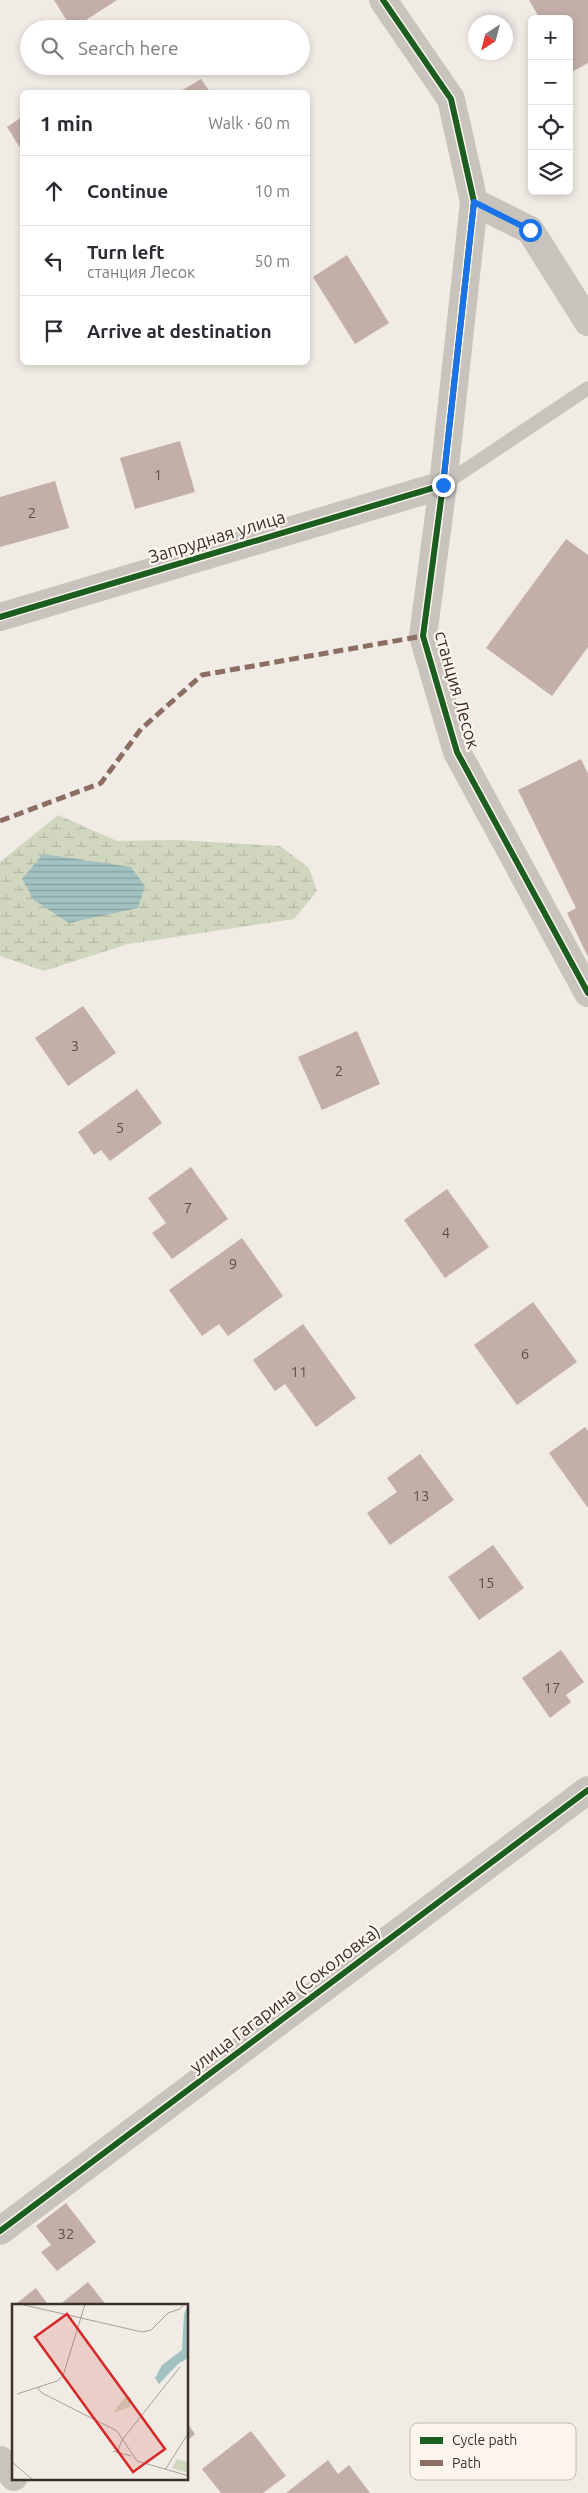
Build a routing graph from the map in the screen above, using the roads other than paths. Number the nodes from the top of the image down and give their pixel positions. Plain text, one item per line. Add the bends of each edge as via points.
1 (383, 0) edge
2 (474, 202) junction
3 (588, 322) edge
4 (588, 388) edge
5 (443, 485) junction
6 (0, 617) edge
7 (588, 993) edge
8 (588, 1790) edge
9 (0, 2231) edge
10 (0, 2460) edge
11 (12, 2474) edge
12 (16, 2480) edge
13 (26, 2493) edge

1 - 2 street, станция Лесок via 451,99
2 - 3 street via 530,230
2 - 5 street, станция Лесок
4 - 5 lane
5 - 6 street, Запрудная улица
5 - 7 street, станция Лесок via 423,636 457,752
8 - 9 street, улица Гагарина (Соколовка)
10 - 11 street
12 - 13 street

